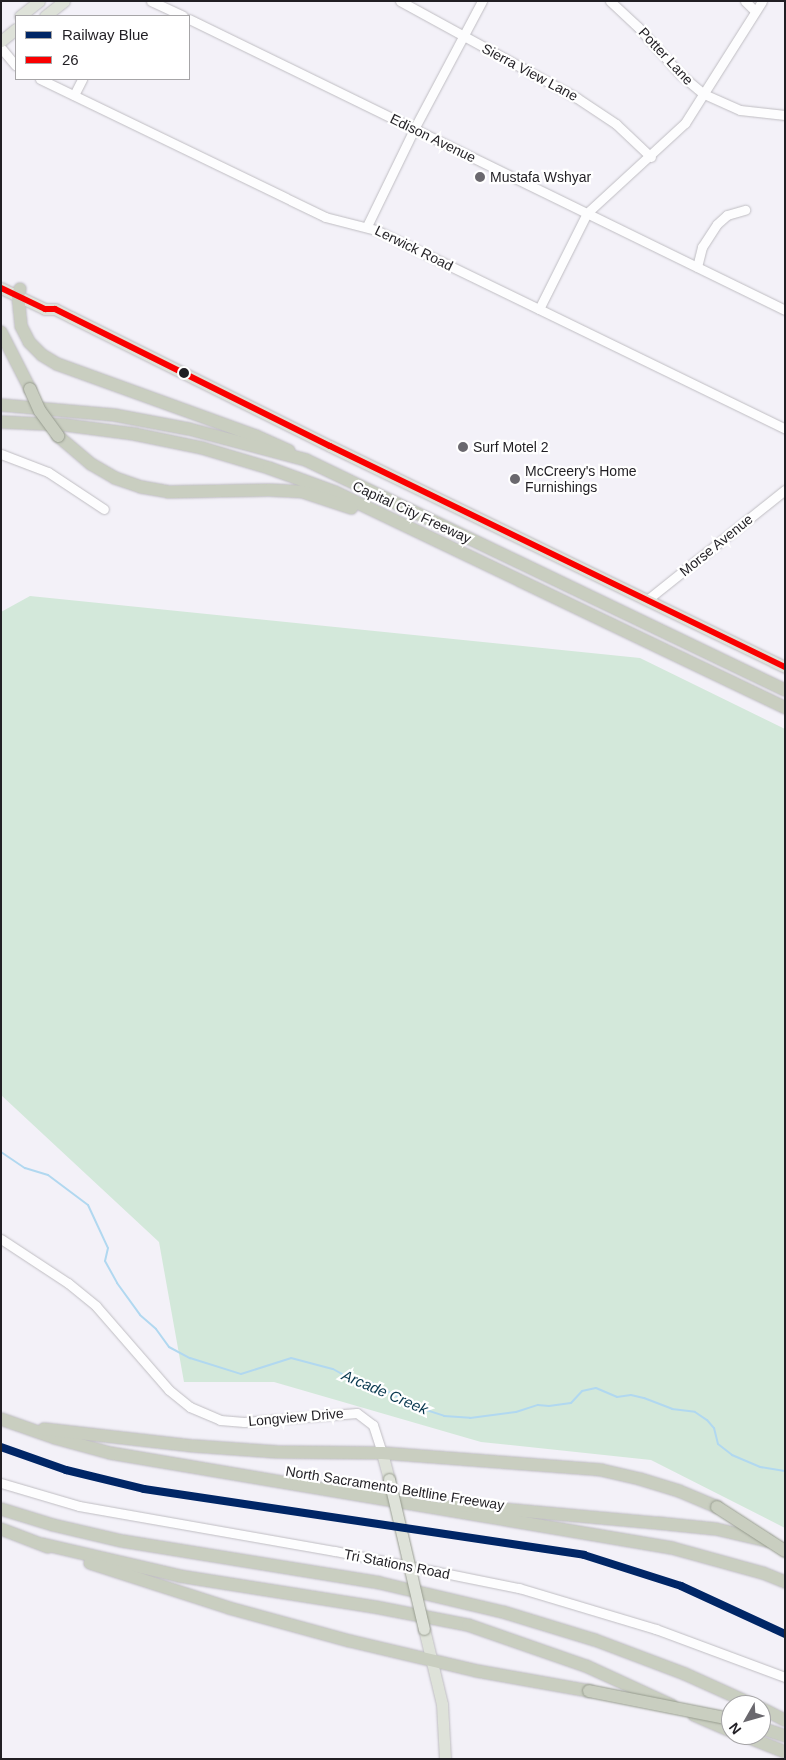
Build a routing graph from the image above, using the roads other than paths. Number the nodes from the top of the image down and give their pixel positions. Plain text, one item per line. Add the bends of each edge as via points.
1 (39, 1) edge
2 (64, 1) edge
3 (151, 1) edge
4 (400, 1) edge
5 (482, 1) edge
6 (610, 1) edge
7 (745, 1) edge
8 (762, 1) edge
9 (755, 11) junction
10 (21, 15) edge
11 (46, 15) edge
12 (181, 15) edge
13 (190, 19) edge
14 (15, 30) edge
15 (463, 37) junction
16 (1, 41) edge
17 (1, 48) edge
18 (15, 65) edge
19 (42, 80) edge
20 (82, 80) edge
21 (704, 94) junction
22 (74, 95) junction
23 (785, 115) edge
24 (414, 129) junction
25 (651, 156) junction
26 (746, 210) dead end
27 (587, 213) junction
28 (367, 226) junction
29 (697, 267) junction
30 (1, 280) edge
31 (1, 288) edge
32 (19, 292) junction
33 (539, 309) junction
34 (785, 310) edge
35 (1, 332) edge
36 (1, 406) edge
37 (1, 422) edge
38 (785, 429) edge
39 (1, 454) edge
40 (306, 460) junction
41 (785, 490) edge
42 (104, 509) dead end
43 (437, 540) junction
44 (647, 600) junction
45 (785, 667) edge
46 (785, 690) edge
47 (785, 708) edge
48 (1, 1239) edge
49 (1, 1419) edge
50 (17, 1425) junction
51 (382, 1453) junction
52 (1, 1483) edge
53 (1, 1509) edge
54 (436, 1510) junction
55 (1, 1529) edge
56 (42, 1544) junction
57 (785, 1545) edge
58 (785, 1551) edge
59 (785, 1582) edge
60 (433, 1661) junction
61 (785, 1677) edge
62 (732, 1695) edge
63 (771, 1713) edge
64 (721, 1717) edge
65 (785, 1720) edge
66 (721, 1727) edge
67 (771, 1731) edge
68 (785, 1736) edge
69 (767, 1745) edge
70 (785, 1752) edge
71 (445, 1759) edge

1 - 10 main road
2 - 11 main road
3 - 12 street
4 - 15 street, Sierra View Lane
5 - 15 street
6 - 21 street, Potter Lane via 638,27 680,76
7 - 9 street
8 - 9 street
9 - 21 street
13 - 24 street, Edison Avenue
14 - 16 main road
15 - 24 street
15 - 25 street, Sierra View Lane via 597,110
17 - 18 street
19 - 22 street, Lerwick Road
20 - 22 street
21 - 23 street, Potter Lane via 740,110
21 - 25 street via 685,123
22 - 28 street, Lerwick Road via 325,217
24 - 27 street, Edison Avenue
24 - 28 street
25 - 27 street
26 - 29 street via 728,215 717,224 702,247
27 - 29 street, Edison Avenue
27 - 33 street
28 - 33 street, Lerwick Road
29 - 34 street, Edison Avenue
30 - 32 main road
31 - 32 main road
32 - 40 highway via 21,326 29,342 57,364 276,443
32 - 44 main road via 45,309 55,309
33 - 38 street, Lerwick Road
35 - 43 highway, bridge via 40,411 58,436 90,464 115,478 168,492 303,492
36 - 40 highway, Capital City Freeway via 114,415 189,429
37 - 43 highway, Capital City Freeway via 75,426 202,448 335,492
39 - 42 street via 48,472
40 - 46 highway, Capital City Freeway
41 - 44 street, Morse Avenue
43 - 47 highway, Capital City Freeway
44 - 45 main road
48 - 51 street, Longview Drive via 68,1283 96,1306 169,1390 190,1407 220,1420 244,1422 357,1413 373,1425
49 - 50 highway, North Sacramento Beltline Freeway
50 - 51 highway via 194,1446 278,1452
50 - 54 highway, North Sacramento Beltline Freeway via 110,1453
51 - 58 highway, bridge via 601,1470 672,1489 717,1508
51 - 60 main road, Longview Drive, bridge
52 - 61 street, Tri Stations Road via 79,1506 519,1588 656,1629
53 - 62 highway via 122,1541 380,1583 503,1612 595,1640
54 - 57 highway via 458,1505 657,1523 716,1529
54 - 59 highway, North Sacramento Beltline Freeway via 672,1548 734,1564
55 - 56 highway
56 - 60 highway via 228,1608
56 - 66 highway via 179,1576 468,1625 586,1666
60 - 64 highway, bridge
60 - 71 main road, Longview Drive via 445,1724
63 - 65 highway
67 - 68 highway
69 - 70 highway

